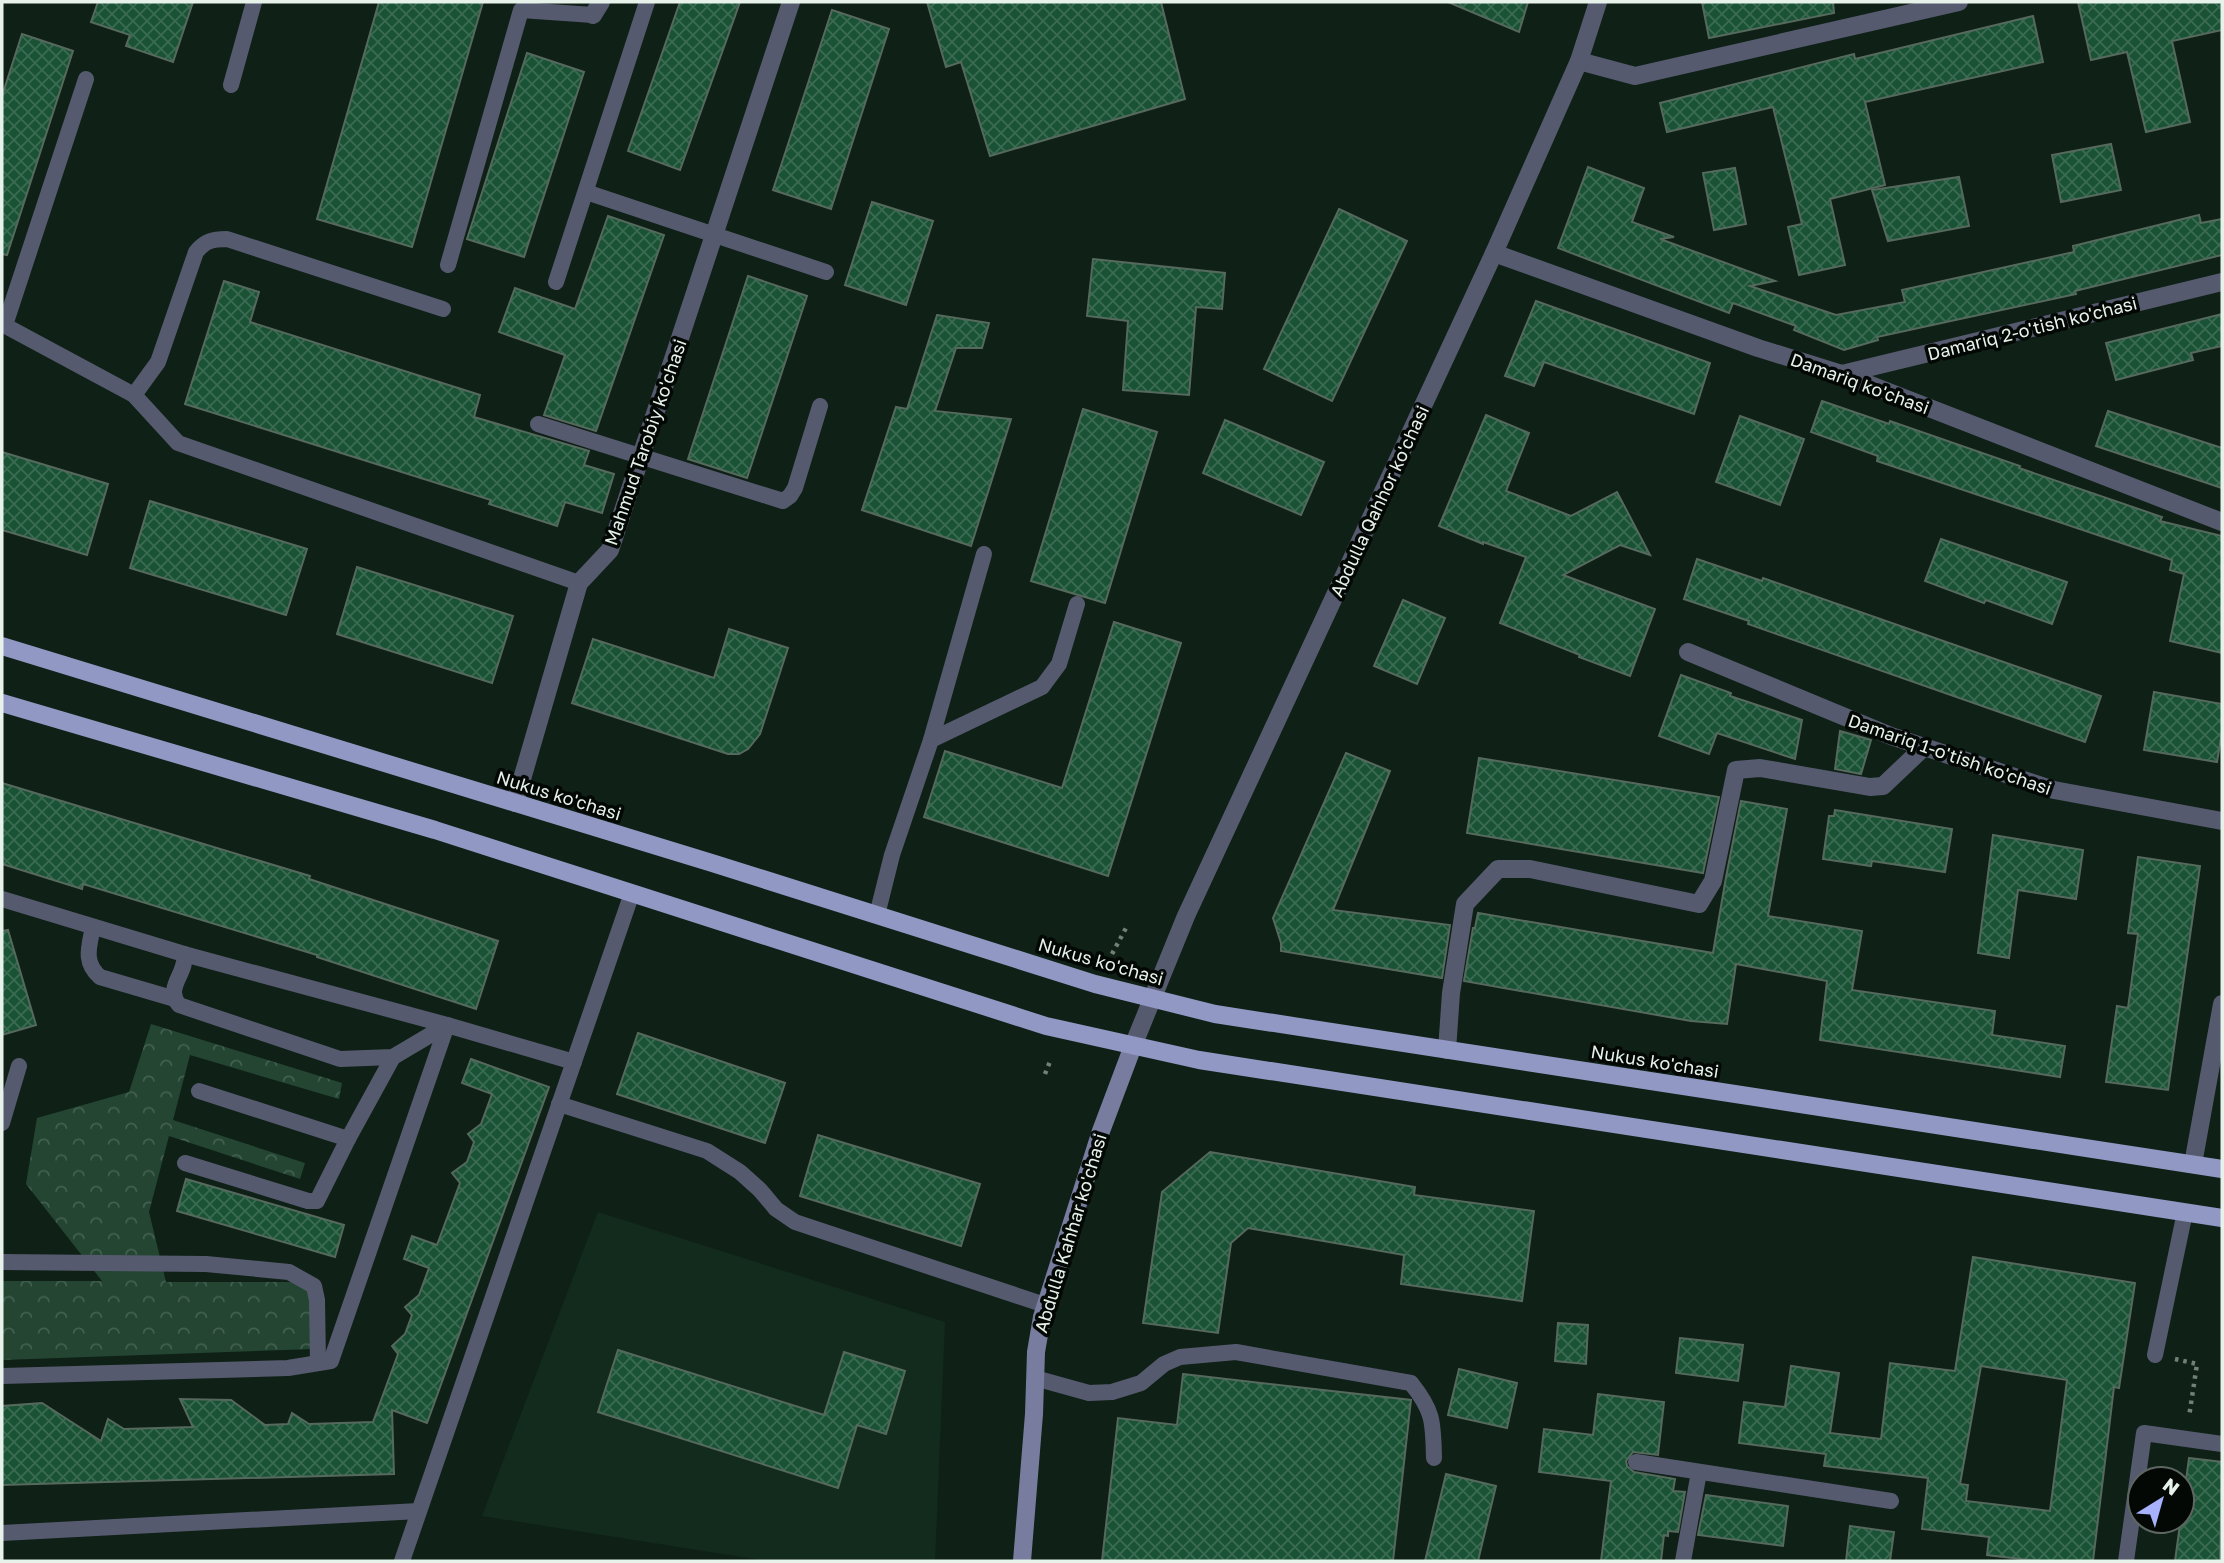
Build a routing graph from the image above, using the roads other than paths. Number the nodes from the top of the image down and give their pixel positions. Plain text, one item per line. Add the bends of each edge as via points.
1 (254, 2) edge
2 (647, 2) edge
3 (791, 2) edge
4 (1598, 2) edge
5 (1959, 2) edge
6 (597, 8) edge
7 (1579, 61) junction
8 (86, 79) dead end
9 (231, 85) dead end
10 (586, 192) junction
11 (715, 234) junction
12 (1494, 253) junction
13 (448, 265) dead end
14 (826, 272) dead end
15 (556, 282) dead end
16 (2222, 282) edge
17 (443, 309) dead end
18 (3, 325) edge
19 (1842, 374) junction
20 (134, 395) junction
21 (820, 406) dead end
22 (538, 424) dead end
23 (641, 457) junction
24 (2222, 522) edge
25 (984, 554) dead end
26 (579, 583) junction
27 (1077, 604) dead end
28 (2, 646) edge
29 (1688, 652) dead end
30 (2, 703) edge
31 (931, 740) junction
32 (1923, 748) junction
33 (515, 803) junction
34 (2222, 821) edge
35 (632, 893) junction
36 (2, 899) edge
37 (877, 915) junction
38 (93, 927) junction
39 (184, 954) junction
40 (1153, 998) junction
41 (175, 999) junction
42 (2222, 1004) edge
43 (447, 1025) junction
44 (1133, 1046) junction
45 (1447, 1050) junction
46 (393, 1057) junction
47 (574, 1062) junction
48 (19, 1066) dead end
49 (199, 1091) dead end
50 (559, 1104) junction
51 (2, 1123) edge
52 (348, 1139) junction
53 (185, 1163) dead end
54 (2193, 1164) junction
55 (2222, 1169) edge
56 (2185, 1212) junction
57 (2222, 1218) edge
58 (2, 1262) edge
59 (1045, 1305) junction
60 (2155, 1355) road end
61 (318, 1363) junction
62 (2, 1376) edge
63 (1035, 1378) junction
64 (2222, 1444) edge
65 (1434, 1458) dead end
66 (1636, 1462) dead end
67 (1699, 1472) junction
68 (1891, 1502) dead end
69 (419, 1511) junction
70 (2, 1532) edge
71 (402, 1561) edge
72 (1021, 1561) edge
73 (1684, 1561) edge
74 (2126, 1561) edge

1 - 9 lane
2 - 10 lane
3 - 11 street, Mahmud Tarobiy ko'chasi
4 - 7 street, Abdulla Qahhor ko'chasi
5 - 7 street via 1635,76
6 - 13 lane via 521,10
7 - 12 street, Abdulla Qahhor ko'chasi
8 - 18 lane
10 - 11 lane
10 - 15 lane
11 - 14 lane
11 - 23 street, Mahmud Tarobiy ko'chasi
12 - 19 street, Damariq ko'chasi
12 - 40 street, Abdulla Qahhor ko'chasi via 1186,916
16 - 19 street, Damariq 2-o'tish ko'chasi
17 - 20 lane via 226,239 214,239 196,252 158,362
18 - 20 lane
19 - 24 street, Damariq ko'chasi
20 - 26 lane via 178,443
21 - 23 lane via 795,488 783,500
22 - 23 lane
23 - 26 street, Mahmud Tarobiy ko'chasi via 610,550
25 - 31 lane
26 - 33 street, Mahmud Tarobiy ko'chasi
27 - 31 lane via 1059,664 1042,687
28 - 33 main road, Nukus ko'chasi
29 - 32 street, Damariq 1-o'tish ko'chasi
30 - 35 main road
31 - 37 lane
32 - 34 street, Damariq 1-o'tish ko'chasi via 2054,790
32 - 45 street via 1883,786 1760,768 1735,770 1713,881 1699,904 1530,869 1498,869 1465,904
33 - 37 main road, Nukus ko'chasi
35 - 44 main road via 1046,1026
35 - 47 lane
36 - 38 lane
37 - 40 main road, Nukus ko'chasi
38 - 39 lane
38 - 41 lane via 87,955 91,969 100,977
39 - 41 lane via 186,962 173,990
39 - 43 lane
40 - 44 street, Abdulla Kahhar ko'chasi
40 - 45 main road, Nukus ko'chasi via 1215,1014
41 - 46 lane via 179,1005 340,1059
42 - 54 street
43 - 46 lane
43 - 47 lane
43 - 61 lane via 331,1361
44 - 56 main road via 1383,1090
44 - 59 street, Abdulla Kahhar ko'chasi
45 - 54 main road, Nukus ko'chasi
46 - 52 lane
47 - 50 lane
48 - 51 lane
49 - 52 lane
50 - 59 lane via 707,1151 740,1172 795,1222
50 - 69 lane
52 - 53 lane via 317,1201
54 - 55 main road, Nukus ko'chasi
56 - 57 main road
56 - 60 lane
58 - 61 lane via 206,1264 289,1272 314,1286
59 - 63 street, Abdulla Kahhar ko'chasi
61 - 62 lane via 288,1368
63 - 65 lane via 1089,1393 1112,1392 1142,1383 1180,1357 1236,1352 1411,1383 1433,1420
63 - 72 street, Abdulla Kahhar ko'chasi
64 - 74 lane via 2144,1433
66 - 67 lane
67 - 68 lane
67 - 73 lane
69 - 70 lane
69 - 71 lane

